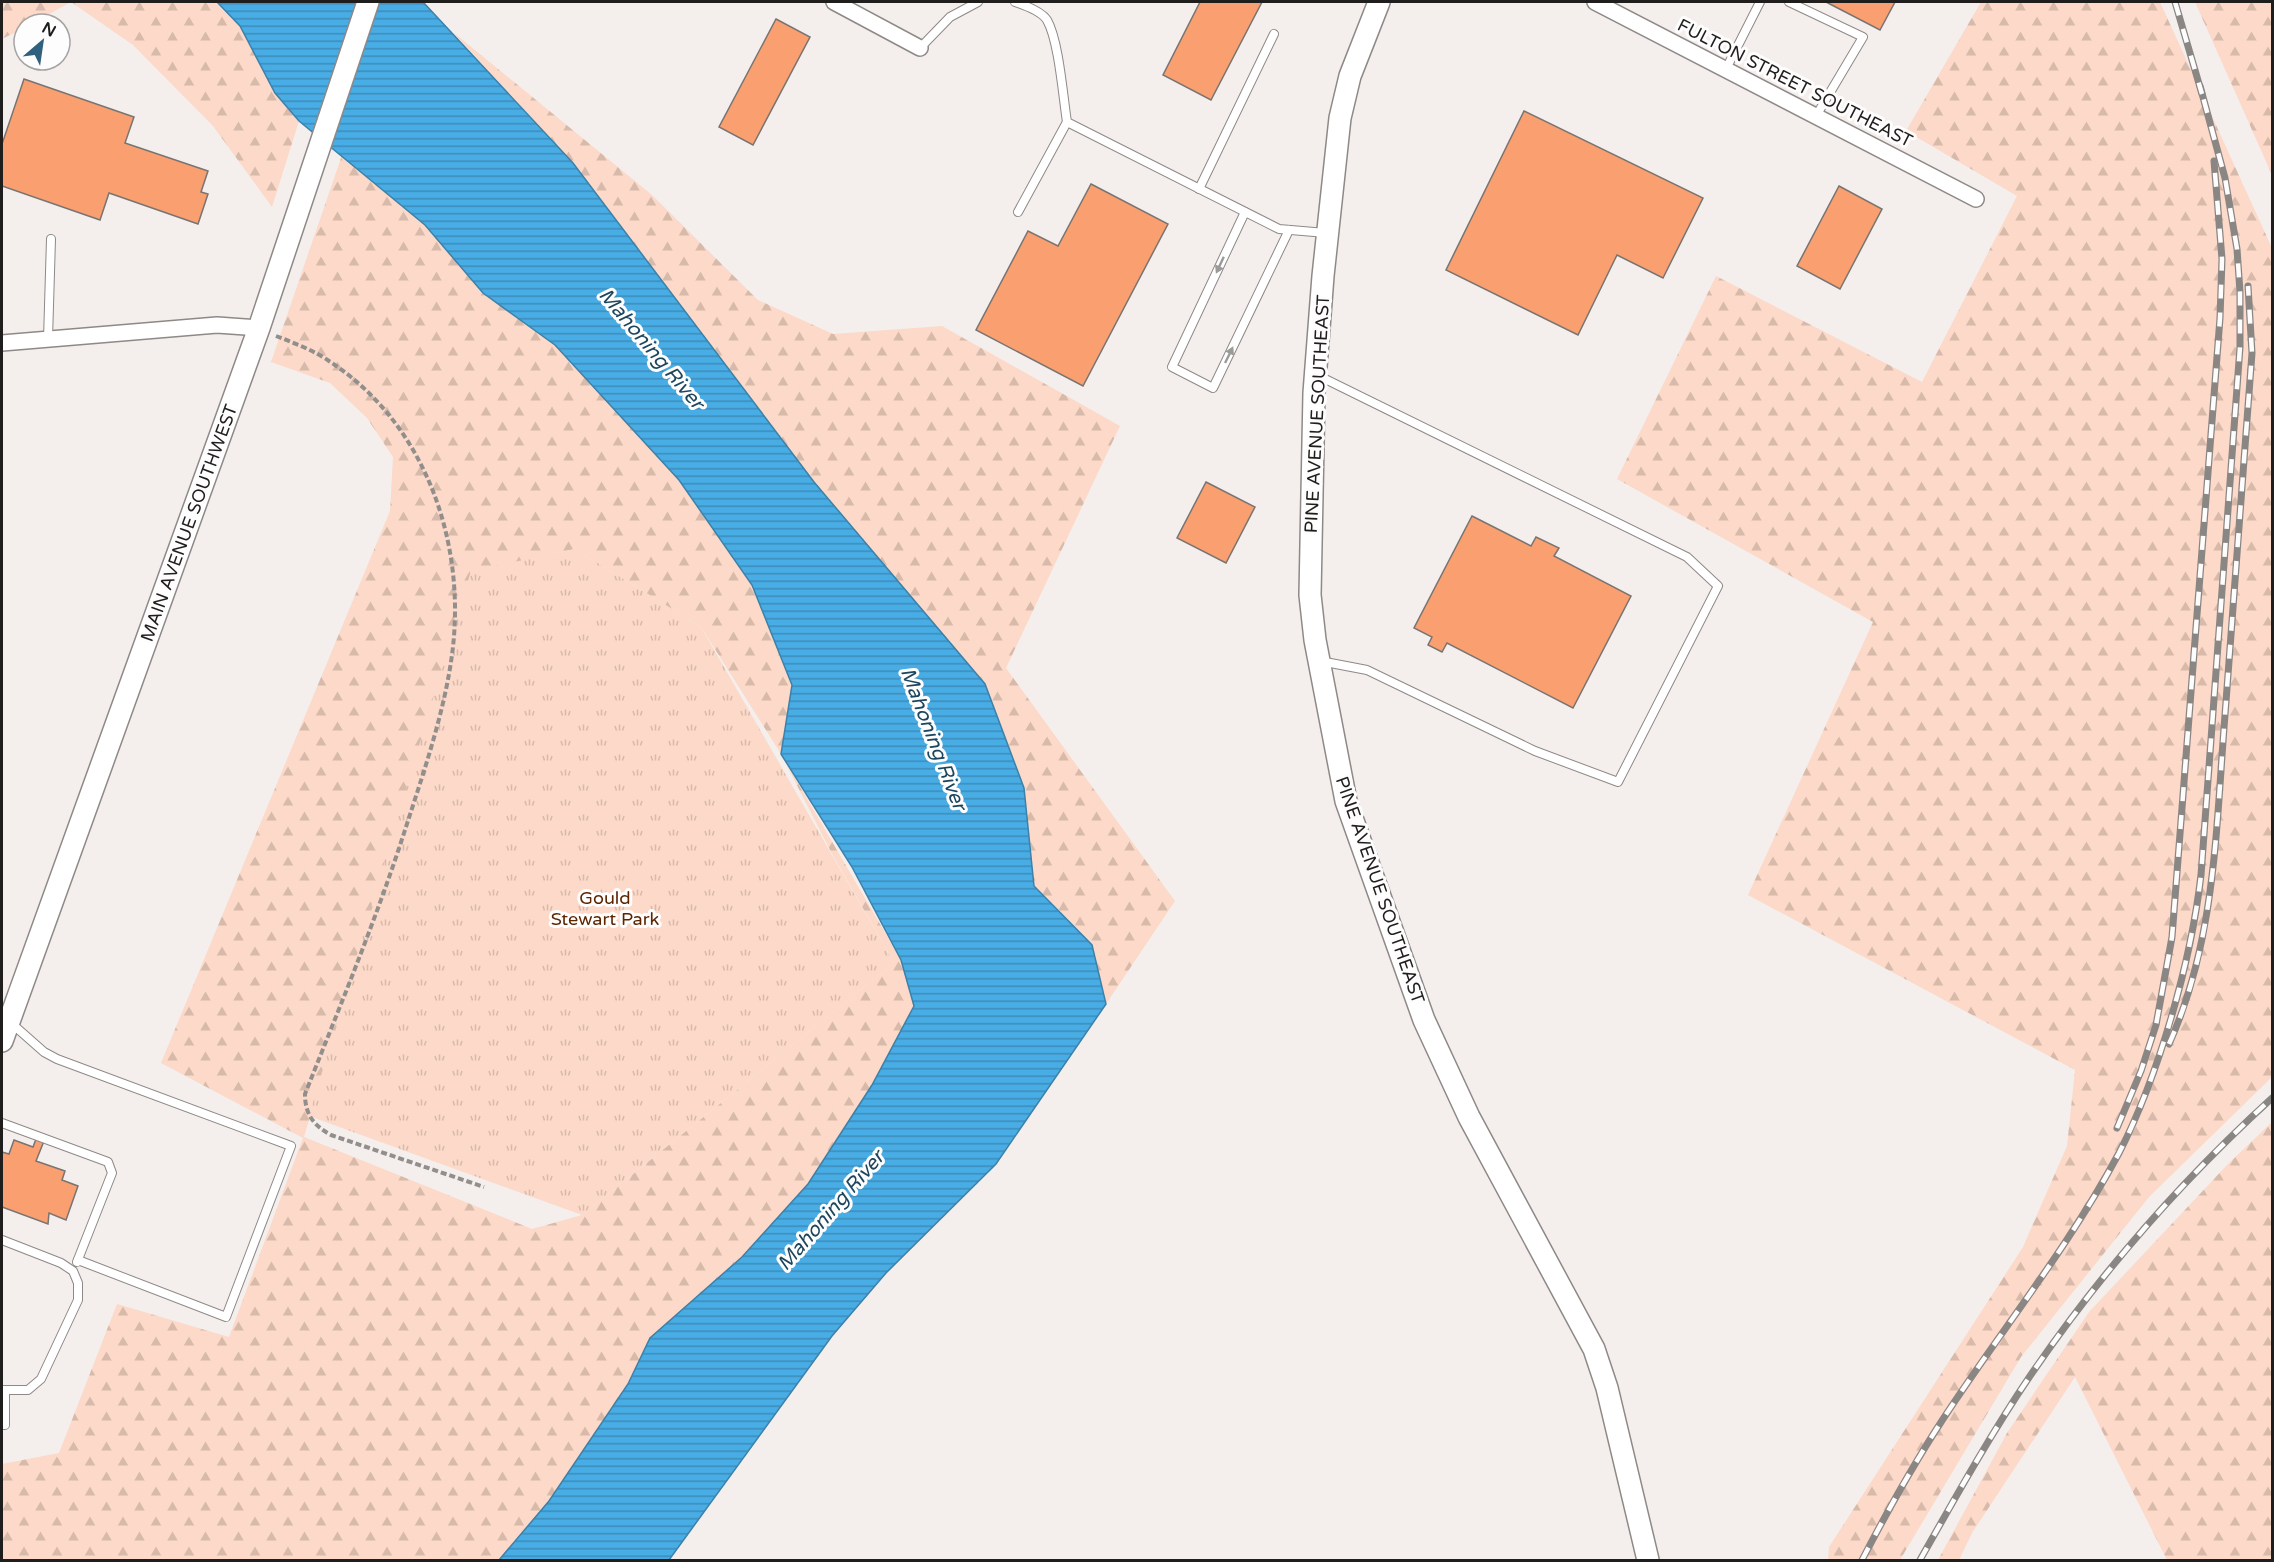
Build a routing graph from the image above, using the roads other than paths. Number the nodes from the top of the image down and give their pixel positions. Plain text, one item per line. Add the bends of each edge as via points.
1 (368, 2) edge
2 (834, 2) edge
3 (978, 2) edge
4 (1014, 2) edge
5 (1379, 2) edge
6 (1595, 2) edge
7 (1760, 2) edge
8 (1789, 2) edge
9 (1274, 34) dead end
10 (920, 48) joint
11 (1726, 69) junction
12 (1816, 116) junction
13 (1067, 122) junction
14 (1199, 189) junction
15 (1976, 199) dead end
16 (1018, 212) dead end
17 (1245, 212) junction
18 (1289, 230) junction
19 (1328, 233) junction
20 (51, 239) dead end
21 (259, 328) junction
22 (48, 339) junction
23 (2, 343) edge
24 (1316, 374) junction
25 (1319, 660) junction
26 (5, 1017) edge
27 (2, 1041) edge
28 (2, 1123) edge
29 (2, 1240) edge
30 (78, 1260) junction
31 (73, 1271) junction
32 (3, 1391) edge
33 (2, 1425) edge
34 (1648, 1560) edge

1 - 21 street, MAIN AVENUE SOUTHWEST
2 - 10 street
3 - 10 lane via 950,17
4 - 13 lane via 1046,19 1055,48
5 - 19 street, PINE AVENUE SOUTHEAST via 1350,76 1340,118
6 - 11 street, FULTON STREET SOUTHEAST
7 - 11 lane
8 - 12 lane via 1863,38
9 - 14 lane
11 - 12 street, FULTON STREET SOUTHEAST
12 - 15 street, FULTON STREET SOUTHEAST
13 - 14 lane
13 - 16 lane
14 - 17 lane
17 - 18 lane
17 -> 18 lane via 1172,367 1213,388
18 - 19 lane
19 - 24 street, PINE AVENUE SOUTHEAST
20 - 22 lane
21 - 22 street via 217,326
21 - 26 street, MAIN AVENUE SOUTHWEST
22 - 23 street
24 - 25 street, PINE AVENUE SOUTHEAST via 1310,595
24 - 25 lane via 1687,557 1718,586 1618,783 1535,751 1367,670
25 - 34 street, PINE AVENUE SOUTHEAST via 1346,801 1424,1020 1469,1117 1594,1349
26 - 27 street, MAIN AVENUE SOUTHWEST
26 - 30 lane via 57,1059 291,1146 226,1317
28 - 30 lane via 108,1162 112,1173
29 - 31 lane
30 - 31 lane
31 - 32 lane via 78,1300 41,1379 28,1390
32 - 33 lane

